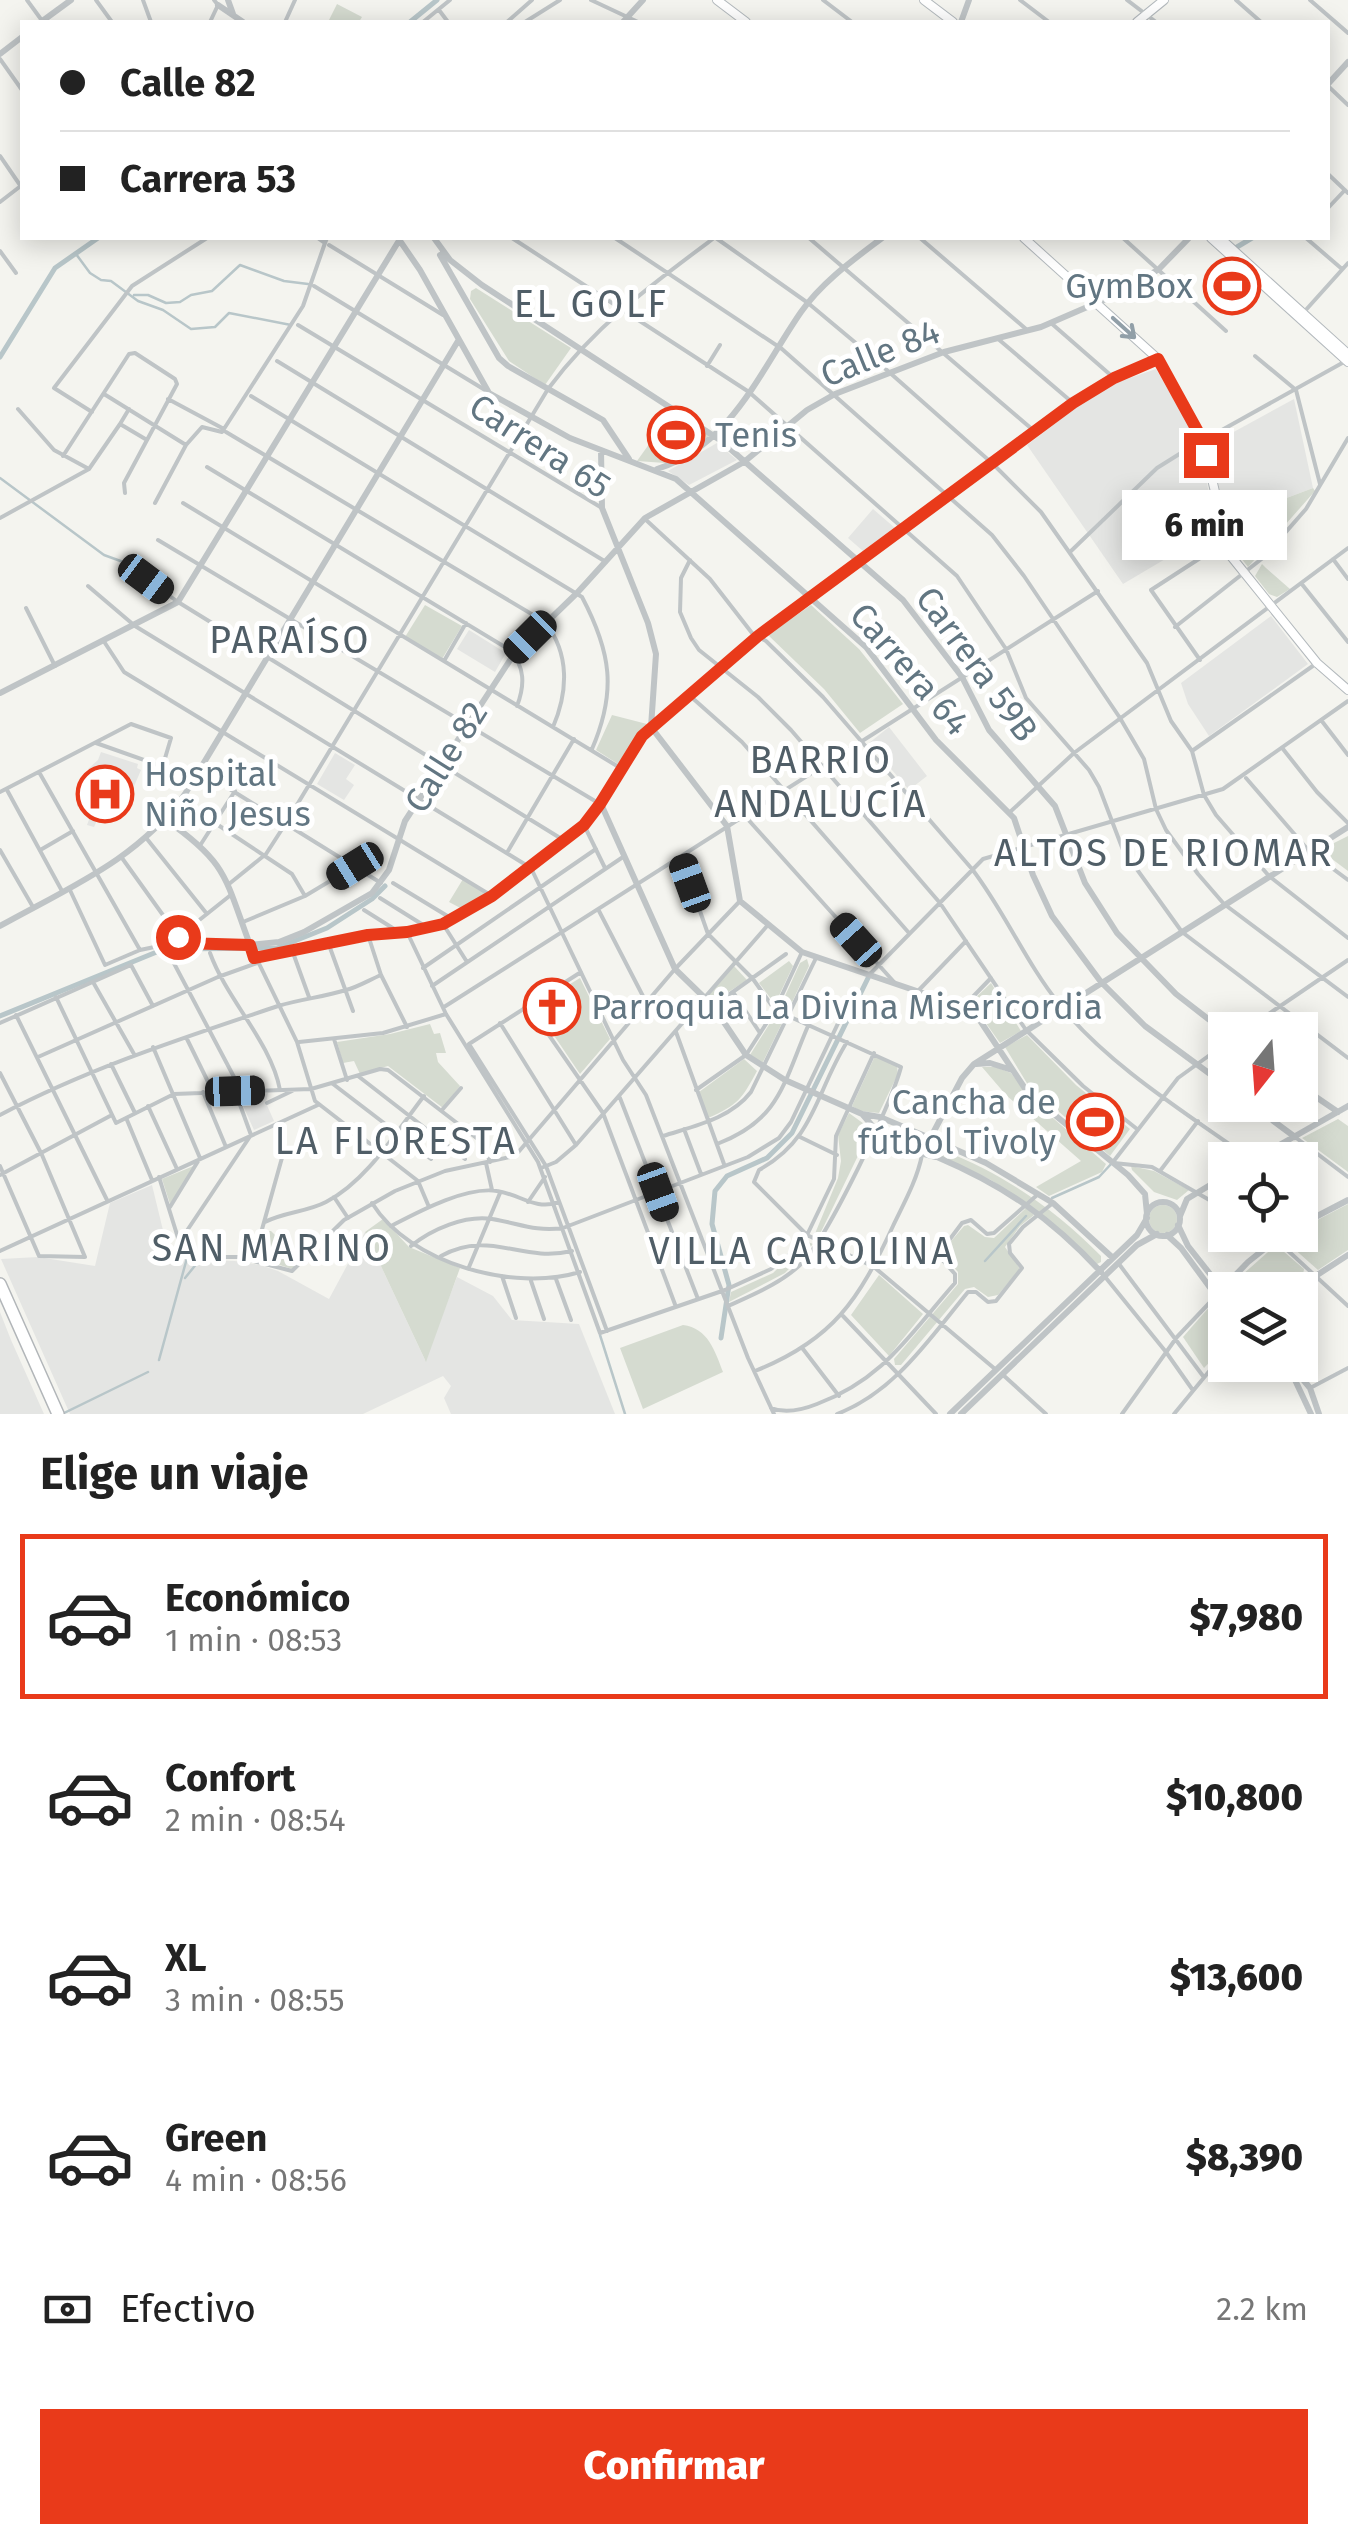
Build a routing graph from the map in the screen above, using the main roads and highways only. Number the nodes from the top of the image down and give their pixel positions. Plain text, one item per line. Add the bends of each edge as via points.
1 (717, 0) edge
2 (924, 0) edge
3 (1164, 0) edge
4 (743, 20) edge
5 (954, 20) edge
6 (1140, 20) edge
7 (1026, 240) edge
8 (1213, 240) edge
9 (1222, 240) edge
10 (1299, 314) junction
11 (1348, 359) edge
12 (1348, 690) edge
13 (0, 1284) edge
14 (0, 1300) edge
15 (54, 1414) edge

1 - 4 main road
2 - 5 main road
3 - 6 main road
7 -> 12 main road via 1158,359 1200,442 1230,554
8 - 10 main road
9 - 10 main road
10 - 11 main road
13 - 15 highway
14 - 15 highway

